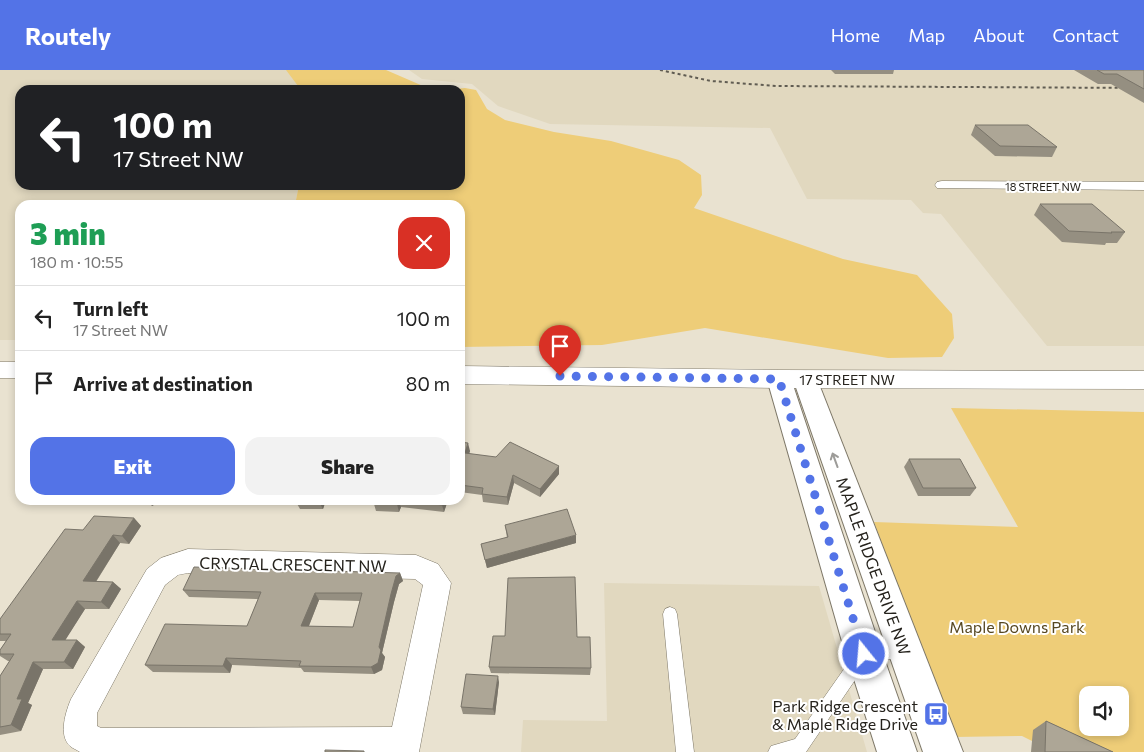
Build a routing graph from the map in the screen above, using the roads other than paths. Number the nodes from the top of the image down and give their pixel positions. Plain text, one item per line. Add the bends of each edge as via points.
1 (942, 185) dead end
2 (1144, 186) edge
3 (0, 370) edge
4 (15, 370) edge
5 (465, 375) edge
6 (792, 379) junction
7 (1144, 380) edge
8 (670, 614) dead end
9 (905, 650) junction
10 (864, 654) junction
11 (404, 748) edge
12 (803, 749) edge
13 (685, 752) edge
14 (778, 752) edge
15 (897, 752) edge
16 (943, 752) edge

1 - 2 street, 18 STREET NW
3 - 4 main road
5 - 6 main road, 17 STREET NW
6 - 7 main road, 17 STREET NW
9 -> 6 street, MAPLE RIDGE DRIVE NW
6 - 10 street
8 - 13 lane
9 - 10 lane
9 - 16 street, MAPLE RIDGE DRIVE NW
10 - 12 lane
10 - 15 street
11 - 11 street, CRYSTAL CRESCENT NW via 437,583 429,572 416,567 188,561 170,566 156,577 82,710 80,734 98,744
12 - 14 lane

